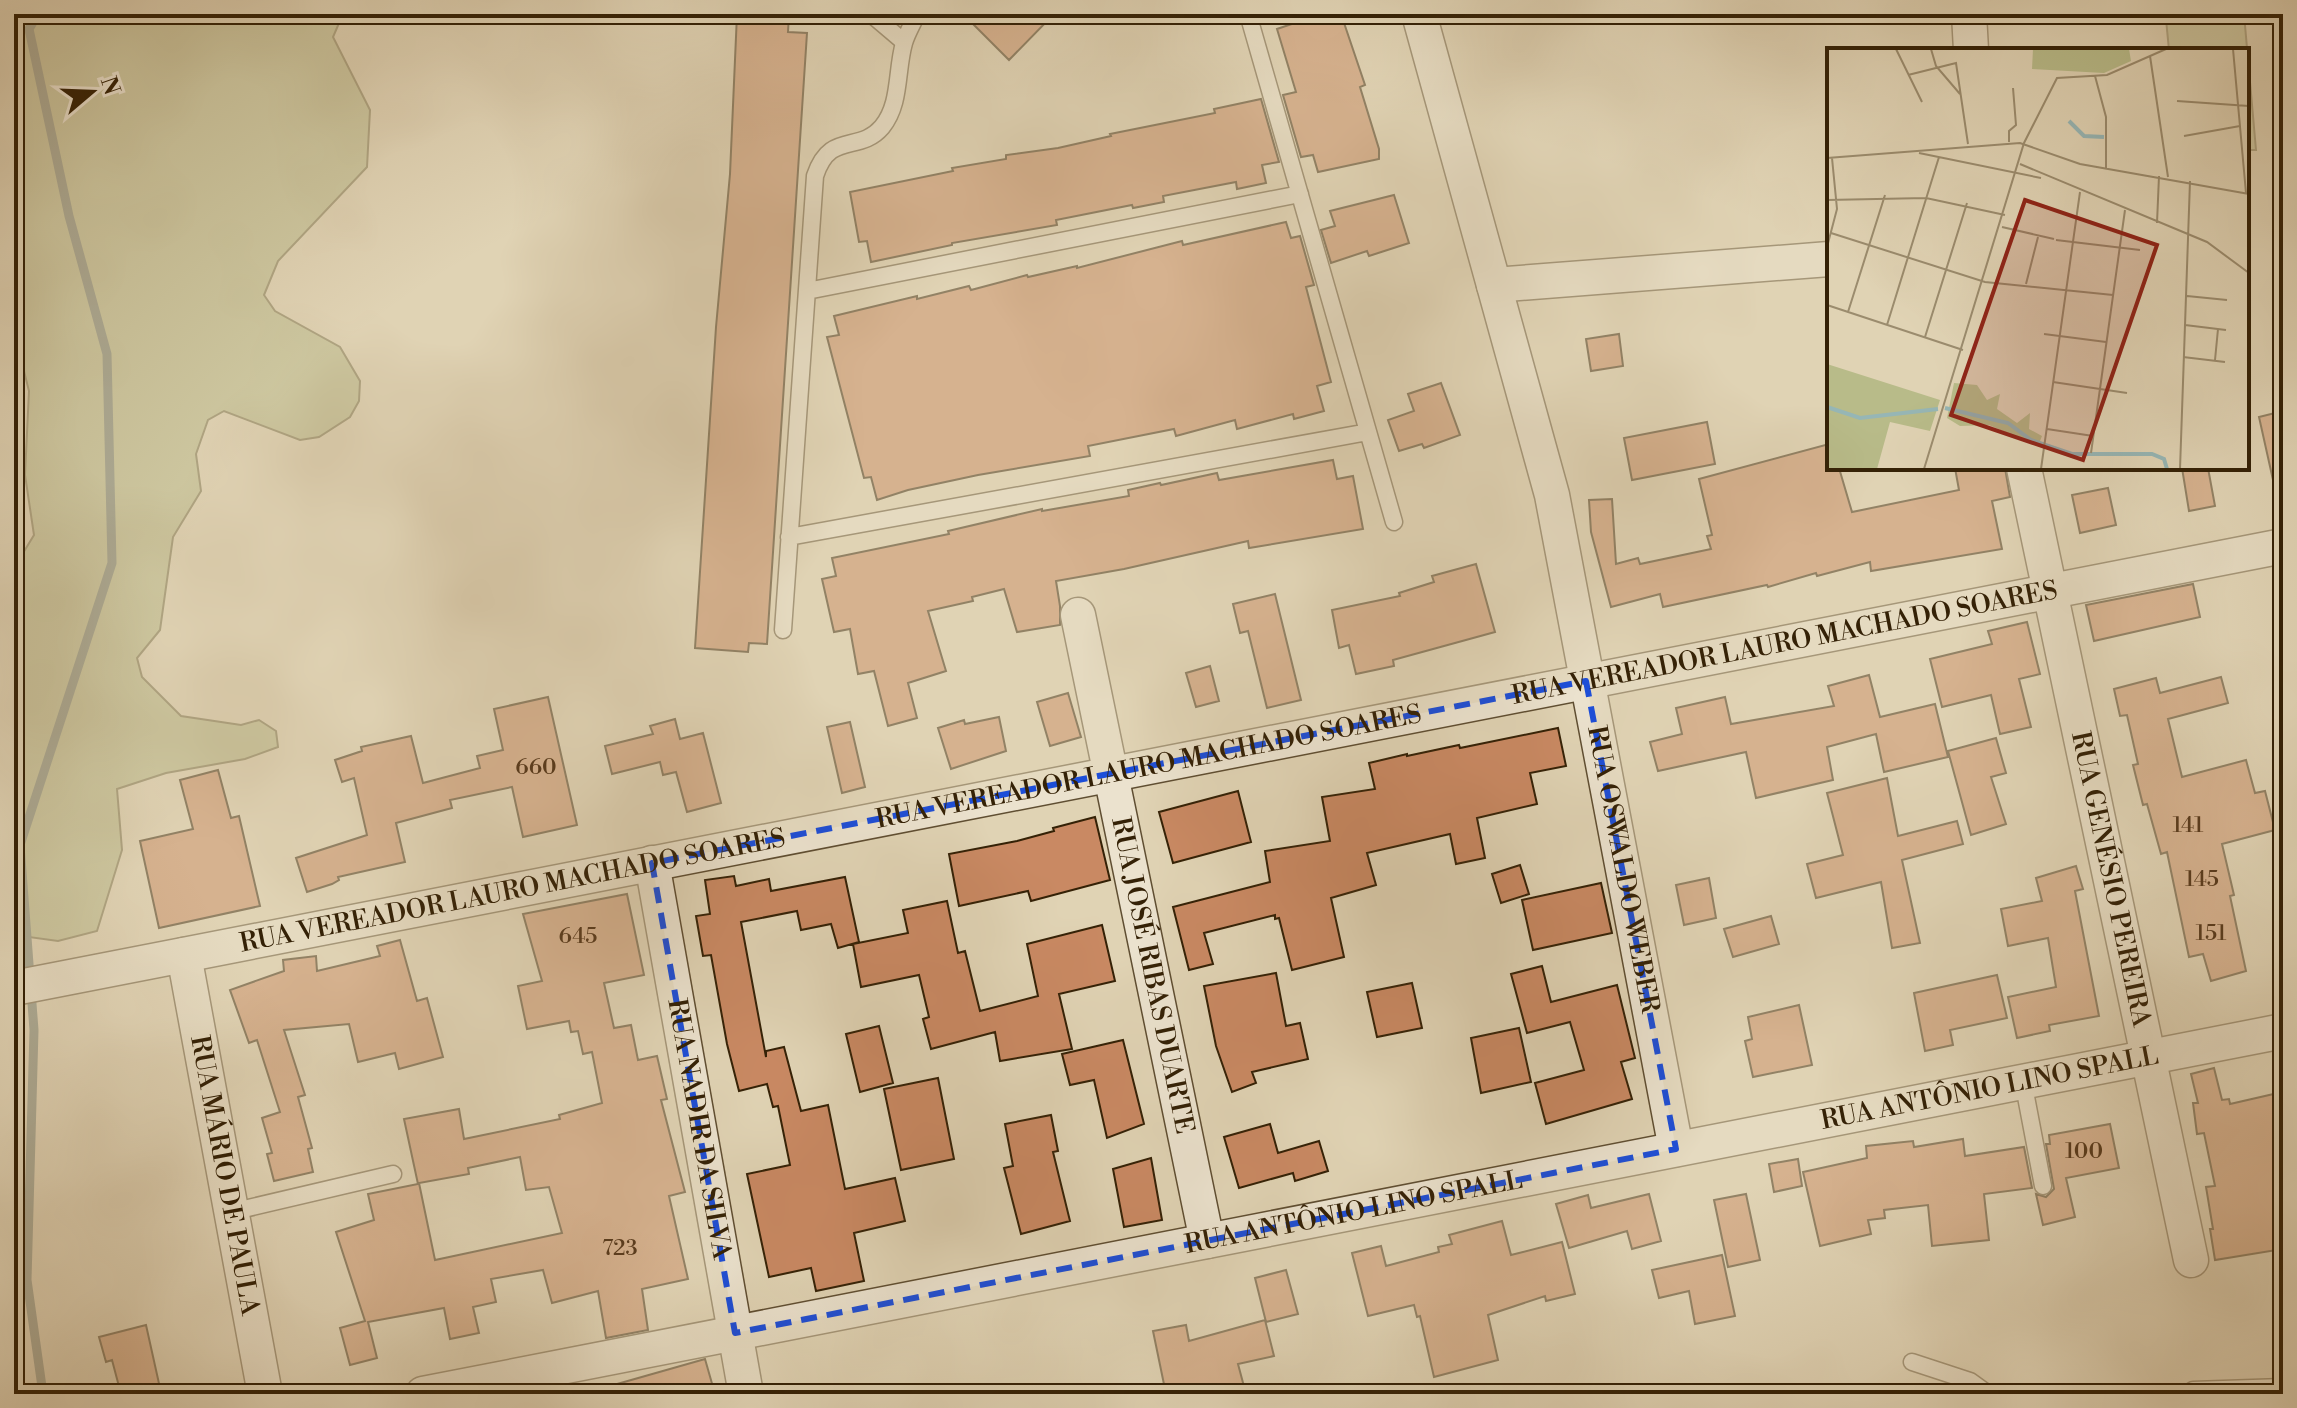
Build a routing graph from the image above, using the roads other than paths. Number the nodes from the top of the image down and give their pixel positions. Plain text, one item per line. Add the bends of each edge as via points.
1 (871, 14) edge
2 (917, 14) edge
3 (1248, 14) edge
4 (1419, 14) edge
5 (1969, 14) edge
6 (904, 42) junction
7 (1971, 48) edge
8 (1300, 194) junction
9 (1827, 259) edge
10 (1494, 285) junction
11 (807, 291) junction
12 (1368, 432) junction
13 (2024, 470) edge
14 (1394, 522) dead end
15 (789, 537) junction
16 (2283, 546) edge
17 (2048, 591) junction
18 (1078, 615) dead end
19 (783, 630) dead end
20 (1586, 681) junction
21 (1111, 774) junction
22 (652, 863) junction
23 (184, 955) junction
24 (14, 988) edge
25 (2283, 1031) edge
26 (2148, 1057) junction
27 (2023, 1081) junction
28 (1676, 1149) junction
29 (393, 1174) dead end
30 (2043, 1186) dead end
31 (231, 1212) junction
32 (1207, 1241) junction
33 (2191, 1260) dead end
34 (735, 1333) junction
35 (1912, 1362) dead end
36 (2283, 1387) edge
37 (265, 1394) edge
38 (423, 1394) edge
39 (746, 1394) edge
40 (1988, 1394) edge
41 (2188, 1394) edge

1 - 6 lane
2 - 6 lane
3 - 8 lane
4 - 10 street, RUA OSWALDO WEBER
5 - 7 street
6 - 11 lane via 892,112 880,130 833,148 820,160
8 - 11 lane
8 - 12 lane
9 - 10 street
10 - 20 street, RUA OSWALDO WEBER via 1552,495
11 - 15 lane
12 - 14 lane
12 - 15 lane
13 - 17 street, RUA GENÉSIO PEREIRA
15 - 19 lane
16 - 17 street, RUA VEREADOR LAURO MACHADO SOARES
17 - 20 street, RUA VEREADOR LAURO MACHADO SOARES
17 - 26 street, RUA GENÉSIO PEREIRA
18 - 21 street, RUA JOSÉ RIBAS DUARTE
20 - 21 street, RUA VEREADOR LAURO MACHADO SOARES
20 - 28 street, RUA OSWALDO WEBER
21 - 22 street, RUA VEREADOR LAURO MACHADO SOARES
21 - 32 street, RUA JOSÉ RIBAS DUARTE
22 - 23 street, RUA VEREADOR LAURO MACHADO SOARES
22 - 34 street, RUA NADIR DA SILVA
23 - 24 street, RUA VEREADOR LAURO MACHADO SOARES
23 - 31 street, RUA MÁRIO DE PAULA
25 - 26 street, RUA ANTÔNIO LINO SPALL
26 - 27 street, RUA ANTÔNIO LINO SPALL
26 - 33 street, RUA GENÉSIO PEREIRA
27 - 28 street, RUA ANTÔNIO LINO SPALL
27 - 30 lane
28 - 32 street, RUA ANTÔNIO LINO SPALL
29 - 31 lane
31 - 37 street, RUA MÁRIO DE PAULA
32 - 34 street, RUA ANTÔNIO LINO SPALL
34 - 38 street, RUA ANTÔNIO LINO SPALL
34 - 39 street, RUA NADIR DA SILVA
35 - 40 lane via 1970,1381
36 - 41 lane

